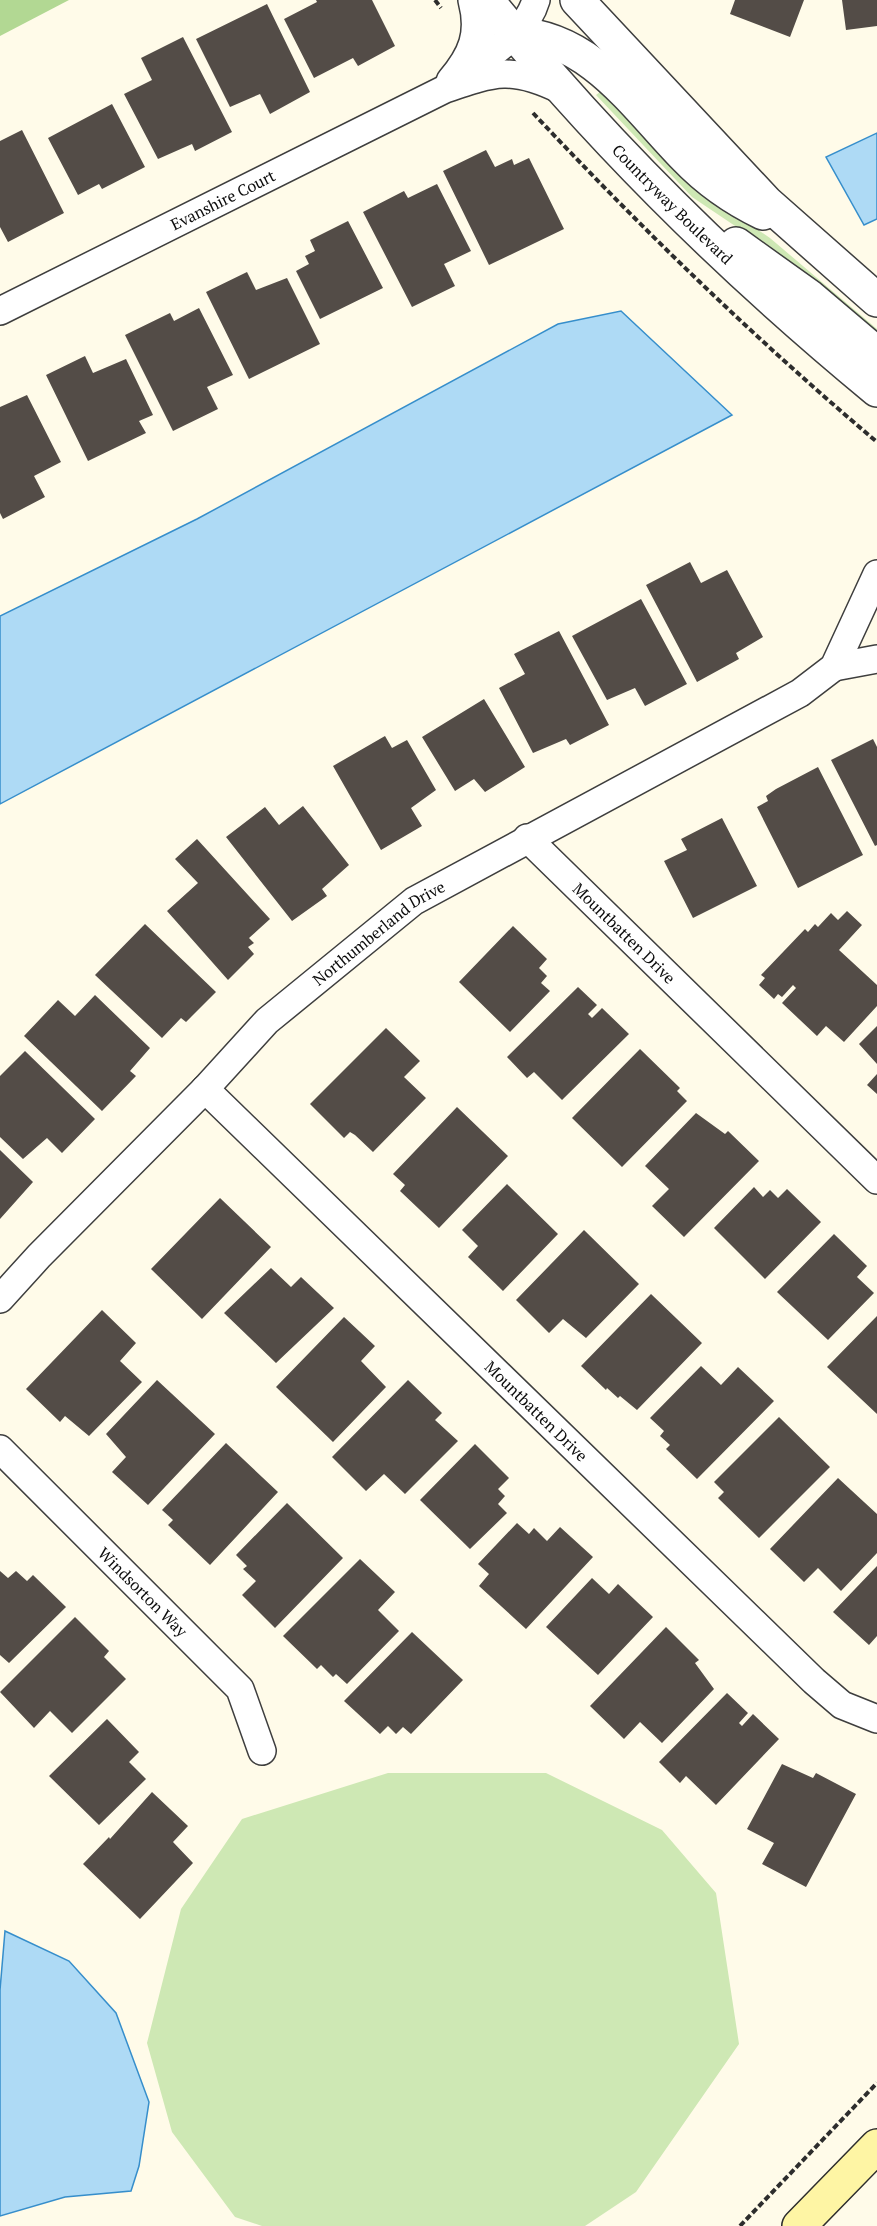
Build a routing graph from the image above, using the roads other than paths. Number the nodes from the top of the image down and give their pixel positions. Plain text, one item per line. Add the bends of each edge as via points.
1 (475, 0) edge
2 (487, 0) edge
3 (536, 0) edge
4 (577, 0) edge
5 (515, 34) junction
6 (449, 86) junction
7 (567, 93) junction
8 (669, 201) junction
9 (799, 232) junction
10 (877, 300) edge
11 (0, 311) edge
12 (877, 354) edge
13 (877, 390) edge
14 (877, 574) edge
15 (877, 659) edge
16 (834, 667) junction
17 (527, 838) junction
18 (205, 1089) junction
19 (877, 1180) edge
20 (0, 1299) edge
21 (0, 1449) edge
22 (877, 1719) edge
23 (262, 1751) dead end
24 (877, 2146) edge
25 (798, 2226) edge

1 - 6 street via 480,30 477,46 470,62
2 - 5 street, Countryway Boulevard
3 - 5 street, Evanshire Court
4 - 9 street via 767,203
5 - 6 street, Evanshire Court
5 - 7 street, Countryway Boulevard
5 - 9 street via 552,41 590,60 633,100 686,159 724,192
6 - 7 street, Evanshire Court via 487,75 524,74
6 - 11 street, Evanshire Court
7 - 8 street, Countryway Boulevard
8 - 12 street via 780,274
8 - 13 street, Countryway Boulevard via 720,253
9 - 10 street
14 - 16 street, Northumberland Drive
15 - 16 street, Northumberland Drive
16 - 17 street, Northumberland Drive via 800,693
17 - 18 street, Northumberland Drive via 414,902 267,1021
17 - 19 street, Mountbatten Drive
18 - 20 street, Northumberland Drive
18 - 22 street, Mountbatten Drive via 814,1681 842,1705
21 - 23 street, Windsorton Way via 240,1689
24 - 25 main road

